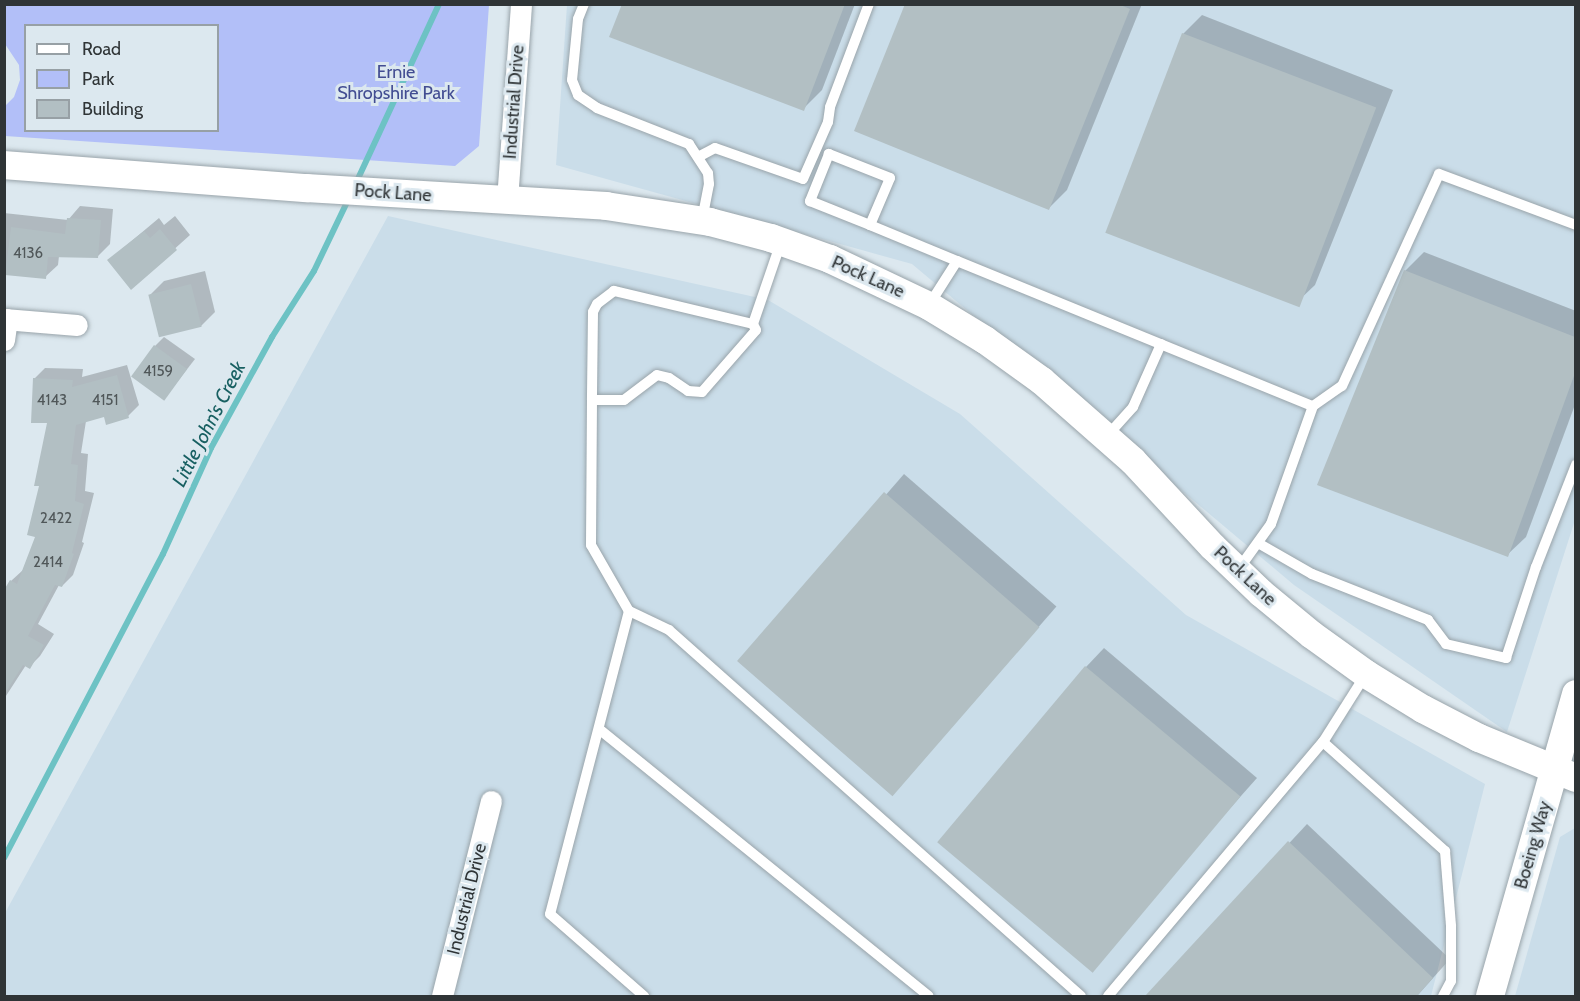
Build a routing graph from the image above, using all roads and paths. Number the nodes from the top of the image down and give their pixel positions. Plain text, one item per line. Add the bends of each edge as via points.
1 (521, 4) edge
2 (584, 4) edge
3 (869, 4) edge
4 (698, 157) junction
5 (4, 165) edge
6 (507, 200) junction
7 (702, 220) junction
8 (870, 225) junction
9 (1575, 225) edge
10 (781, 242) junction
11 (957, 261) junction
12 (929, 306) junction
13 (753, 324) junction
14 (77, 325) dead end
15 (5, 326) edge
16 (1161, 344) junction
17 (592, 400) junction
18 (1313, 406) junction
19 (1107, 436) junction
20 (1575, 465) edge
21 (1258, 543) junction
22 (1238, 571) junction
23 (629, 611) junction
24 (1366, 674) junction
25 (1575, 694) edge
26 (599, 729) junction
27 (1323, 742) junction
28 (1565, 775) edge
29 (491, 801) dead end
30 (442, 996) edge
31 (644, 996) edge
32 (929, 996) edge
33 (1081, 996) edge
34 (1108, 996) edge
35 (1443, 996) edge
36 (1490, 996) edge

1 - 6 street, Industrial Drive
2 - 4 lane via 578,19 572,80 578,95 597,108 689,144
3 - 4 lane via 830,107 828,122 803,179 715,148
4 - 7 lane via 708,173 709,184
5 - 6 street, Pock Lane
6 - 7 street, Pock Lane via 606,206
7 - 10 street, Pock Lane
8 - 8 lane via 810,201 829,154 890,178
8 - 11 lane
9 - 18 lane via 1439,174 1342,386
10 - 12 street, Pock Lane via 830,259
10 - 13 lane
11 - 12 lane
11 - 16 lane
12 - 19 street, Pock Lane via 1042,381
13 - 17 lane via 754,335 702,392 688,391 657,375 624,400
13 - 17 lane via 614,291 593,312
14 - 15 street
16 - 18 lane
16 - 19 lane via 1133,407
17 - 23 lane via 591,545
18 - 21 lane via 1271,524
19 - 22 street, Pock Lane
20 - 21 lane via 1506,658 1446,644 1428,620 1312,574
21 - 22 lane
22 - 24 street, Pock Lane via 1312,635
23 - 26 lane
23 - 33 lane via 669,630
24 - 27 lane
24 - 28 street, Pock Lane via 1479,738
25 - 28 street, Boeing Way
26 - 31 lane via 550,914
26 - 32 lane
27 - 34 lane
27 - 35 lane via 1445,851 1451,981
28 - 36 street, Boeing Way
29 - 30 street, Industrial Drive

